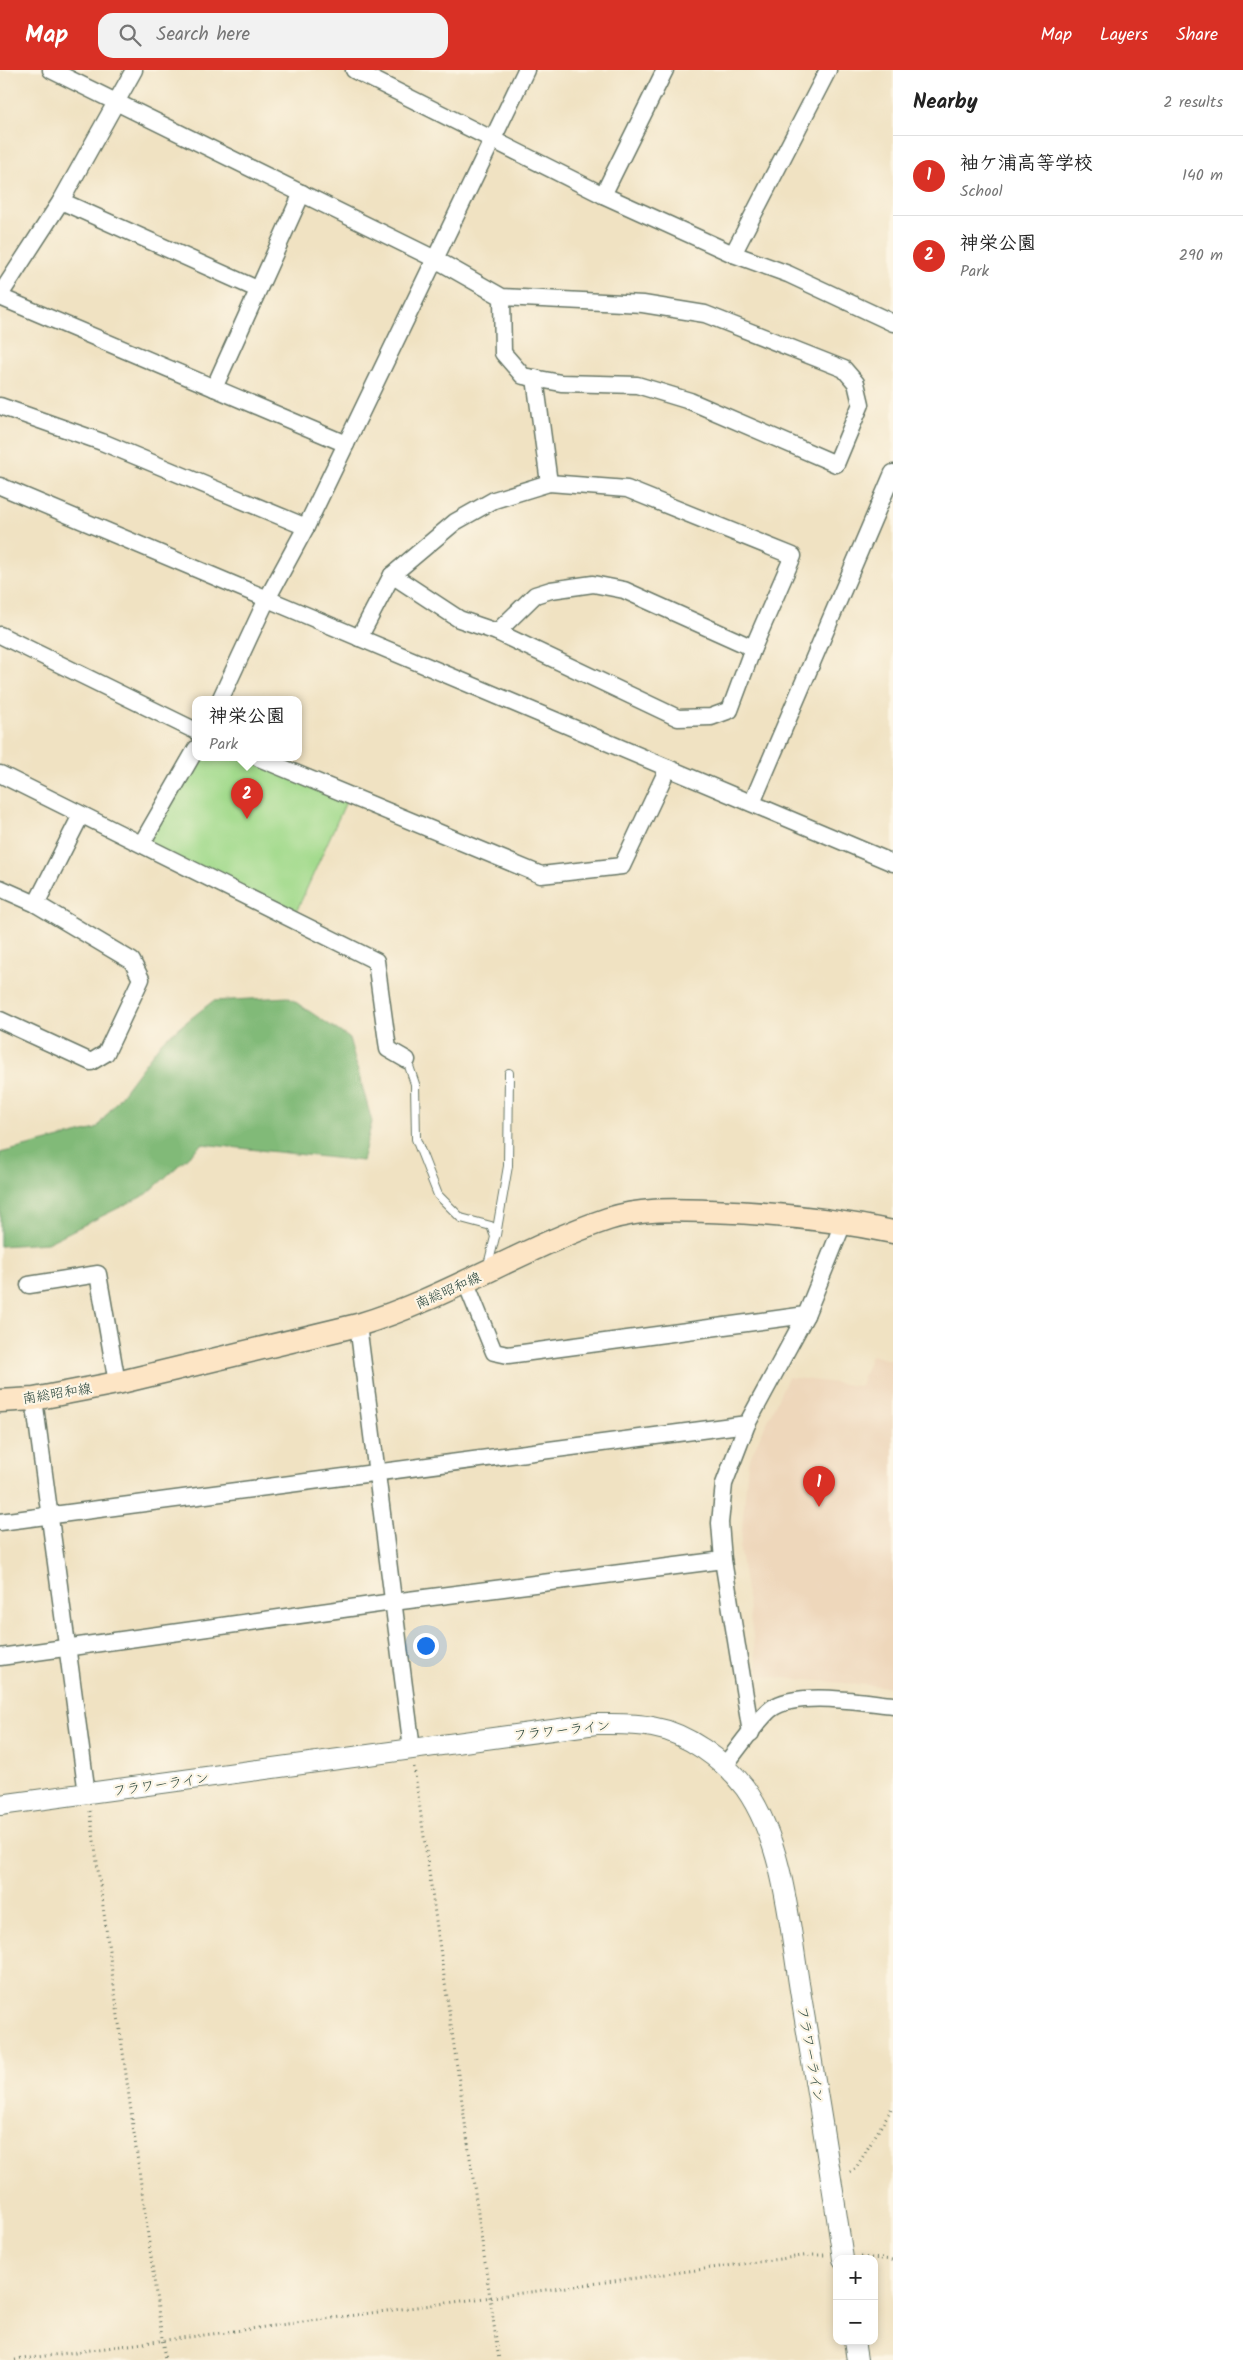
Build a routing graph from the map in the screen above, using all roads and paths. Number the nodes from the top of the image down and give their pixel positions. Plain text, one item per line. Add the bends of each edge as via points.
1 (51, 70) edge
2 (134, 70) edge
3 (354, 70) edge
4 (526, 70) edge
5 (665, 70) edge
6 (828, 70) edge
7 (116, 103) junction
8 (493, 140) junction
9 (302, 193) junction
10 (603, 195) junction
11 (61, 201) junction
12 (732, 254) junction
13 (435, 259) junction
14 (257, 289) junction
15 (0, 296) edge
16 (502, 297) junction
17 (893, 323) edge
18 (535, 378) junction
19 (214, 388) junction
20 (0, 406) edge
21 (346, 444) junction
22 (893, 474) edge
23 (549, 483) junction
24 (0, 486) edge
25 (306, 527) junction
26 (392, 575) junction
27 (267, 599) junction
28 (497, 632) junction
29 (0, 635) edge
30 (359, 638) junction
31 (753, 648) junction
32 (222, 696) edge
33 (192, 729) edge
34 (192, 757) edge
35 (266, 761) edge
36 (668, 768) junction
37 (0, 774) edge
38 (752, 803) junction
39 (81, 815) junction
40 (142, 843) junction
41 (893, 863) edge
42 (0, 888) edge
43 (36, 904) junction
44 (0, 1020) edge
45 (407, 1060) joint
46 (509, 1073) dead end
47 (844, 1221) junction
48 (893, 1232) edge
49 (495, 1237) junction
50 (486, 1273) junction
51 (466, 1283) junction
52 (29, 1285) dead end
53 (806, 1315) junction
54 (358, 1325) junction
55 (117, 1383) junction
56 (34, 1399) junction
57 (0, 1401) edge
58 (747, 1424) junction
59 (377, 1472) junction
60 (50, 1516) junction
61 (0, 1522) edge
62 (723, 1560) junction
63 (393, 1602) junction
64 (67, 1648) junction
65 (0, 1657) edge
66 (893, 1705) edge
67 (751, 1733) junction
68 (412, 1749) junction
69 (724, 1766) junction
70 (87, 1794) junction
71 (0, 1805) edge
72 (893, 2106) edge
73 (832, 2182) junction
74 (843, 2255) edge
75 (833, 2256) edge
76 (878, 2259) edge
77 (893, 2260) edge
78 (490, 2297) junction
79 (162, 2339) junction
80 (855, 2345) edge
81 (15, 2360) edge
82 (165, 2360) edge
83 (499, 2360) edge
84 (857, 2360) edge

1 - 7 street
2 - 7 street
3 - 8 street
4 - 8 street
5 - 10 street
6 - 12 street
7 - 9 street
7 - 11 street
8 - 10 street
8 - 13 street
9 - 13 street
9 - 14 street
10 - 12 street
11 - 14 street
11 - 15 street
12 - 17 street via 788,274
13 - 16 street
13 - 21 street
14 - 19 street
15 - 19 street
16 - 18 street via 503,352 523,376
16 - 18 street via 643,304 706,314 844,369 856,383 861,404 836,464 690,401 636,385 561,383
18 - 23 street
19 - 21 street
20 - 25 street via 102,442
21 - 25 street
22 - 38 street
23 - 26 street via 494,500 455,522
23 - 31 street via 627,489 793,556
24 - 27 street
25 - 27 street
26 - 28 street via 460,619
26 - 30 street
27 - 30 street
27 - 32 street
28 - 31 street via 535,595 593,584 624,590
28 - 31 street via 678,718 712,717 730,710
29 - 33 street
30 - 36 street
34 - 40 street
35 - 36 street via 541,875 622,866
36 - 38 street
37 - 39 street
38 - 41 street
39 - 40 street
39 - 43 street
40 - 45 street via 376,961 388,1049
42 - 43 street
43 - 44 street via 132,961 140,979 106,1053 91,1062
45 - 49 lane via 415,1084 416,1139 438,1195 461,1218 491,1226
46 - 49 lane via 508,1166
47 - 48 main road, 南総昭和線
47 - 50 main road, 南総昭和線 via 801,1215 653,1210 610,1219
47 - 53 street
49 - 50 lane
50 - 51 main road, 南総昭和線
51 - 53 street via 494,1352 508,1355
51 - 54 main road, 南総昭和線 via 396,1313
52 - 55 street via 98,1274
53 - 58 street
54 - 55 main road, 南総昭和線
54 - 59 street
55 - 56 main road, 南総昭和線
56 - 57 main road, 南総昭和線
56 - 60 street
58 - 59 street
58 - 62 street via 724,1484 720,1523
59 - 60 street
59 - 63 street
60 - 61 street
60 - 64 street
62 - 63 street
62 - 67 street
63 - 64 street
63 - 68 street
64 - 65 street
64 - 70 street
66 - 67 street via 830,1698 784,1702 770,1710
67 - 69 street
68 - 69 street, フラワーライン via 596,1724 624,1724 654,1727 687,1740
68 - 70 street, フラワーライン
68 - 78 path
69 - 73 street, フラワーライン via 744,1788 758,1811 779,1865
70 - 71 street, フラワーライン
70 - 79 path
72 - 73 path via 856,2168
73 - 74 street, フラワーライン
75 - 78 path via 810,2255
76 - 77 path
78 - 79 path
78 - 83 path
79 - 81 path
79 - 82 path
80 - 84 street

